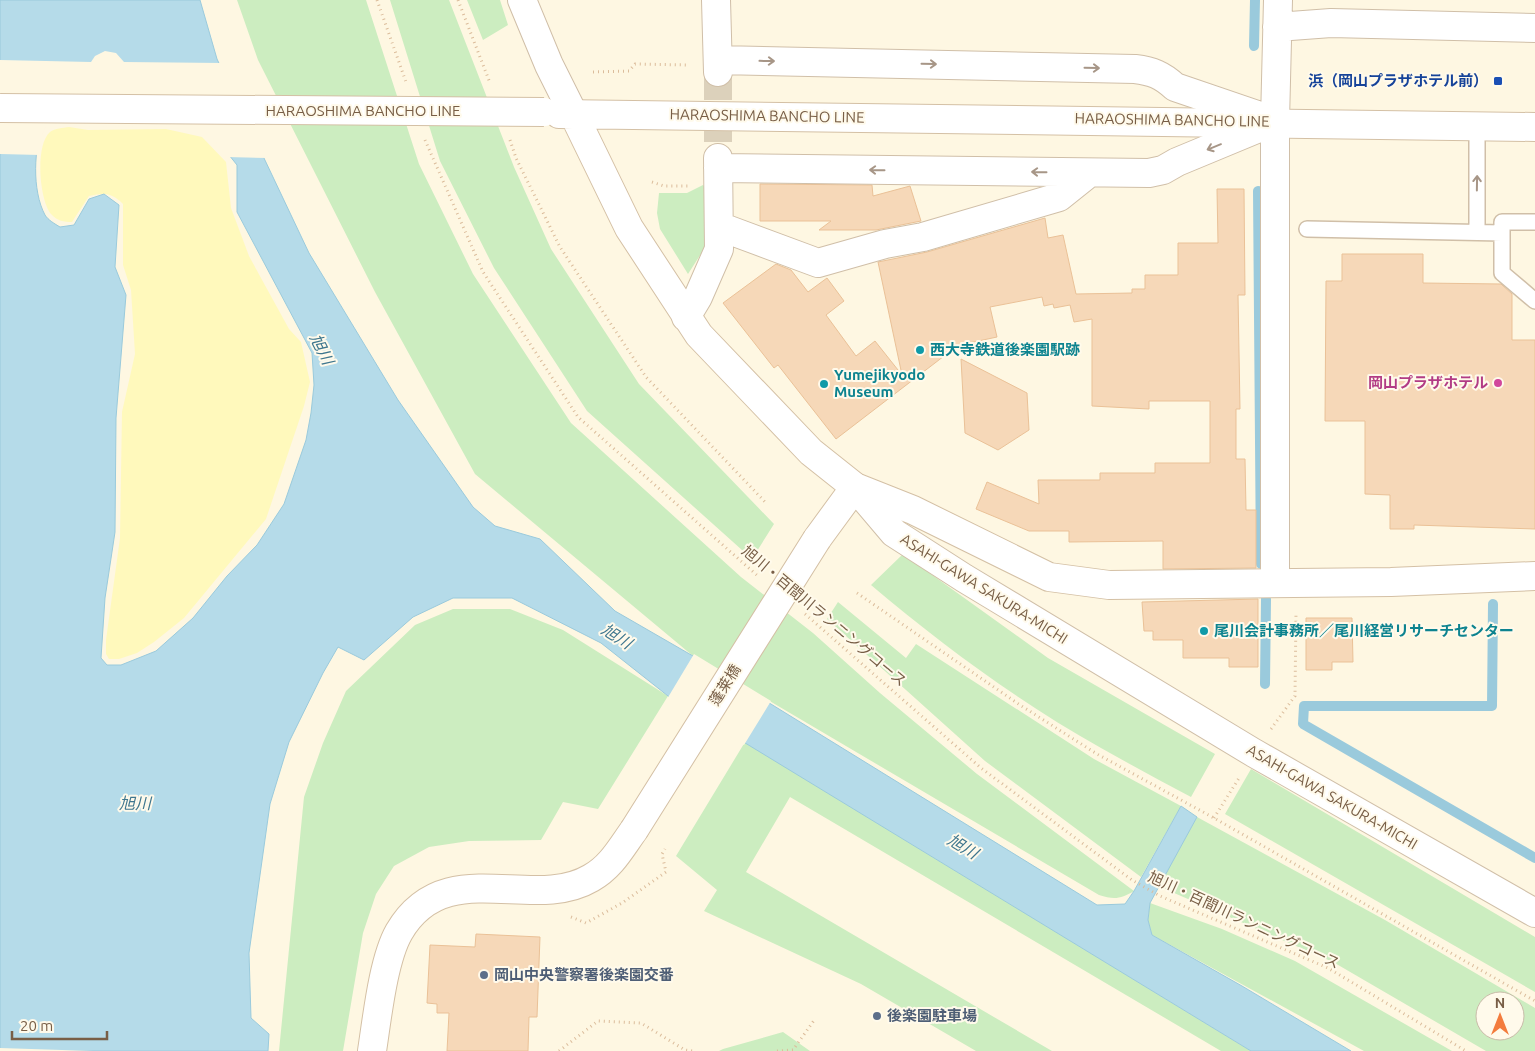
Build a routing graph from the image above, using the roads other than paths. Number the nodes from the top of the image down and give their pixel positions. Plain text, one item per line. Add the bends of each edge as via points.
1 (522, 0) edge
2 (716, 0) edge
3 (1278, 0) edge
4 (1278, 27) junction
5 (1535, 28) edge
6 (0, 108) edge
7 (574, 115) junction
8 (1275, 122) junction
9 (1477, 126) junction
10 (1535, 127) edge
11 (1089, 173) junction
12 (1535, 222) edge
13 (721, 227) junction
14 (1307, 229) dead end
15 (1477, 232) junction
16 (1502, 232) junction
17 (1535, 302) edge
18 (686, 317) junction
19 (855, 488) junction
20 (1535, 576) edge
21 (1286, 583) junction
22 (1535, 913) edge
23 (372, 1051) edge

1 - 7 street, ASAHI-GAWA SAKURA-MICHI
2 -> 8 street via 718,66 1135,69 1164,76 1175,87
3 - 4 street
4 - 5 street via 1331,23
4 - 8 street
6 - 7 street, HARAOSHIMA BANCHO LINE, bridge via 544,112
7 - 8 street, HARAOSHIMA BANCHO LINE
7 - 18 street, ASAHI-GAWA SAKURA-MICHI via 629,228
8 - 9 street, HARAOSHIMA BANCHO LINE
8 -> 11 street via 1163,170
8 - 21 street
9 - 10 street, HARAOSHIMA BANCHO LINE
15 -> 9 lane
11 - 13 street via 1058,197 923,237 818,263
11 -> 13 street via 718,163
12 - 16 lane via 1502,222
13 - 18 street via 720,249
14 - 15 lane
15 - 16 lane
16 - 17 lane via 1502,273
18 - 19 street, ASAHI-GAWA SAKURA-MICHI via 699,335 811,452
19 - 21 street via 914,510 1049,577 1109,585
19 - 22 street, ASAHI-GAWA SAKURA-MICHI via 894,534 1254,753
19 - 23 street, 蓬莱橋, bridge via 817,539 634,830 606,867 580,884 557,889 462,890 436,897 417,911 398,933 392,949
20 - 21 street

